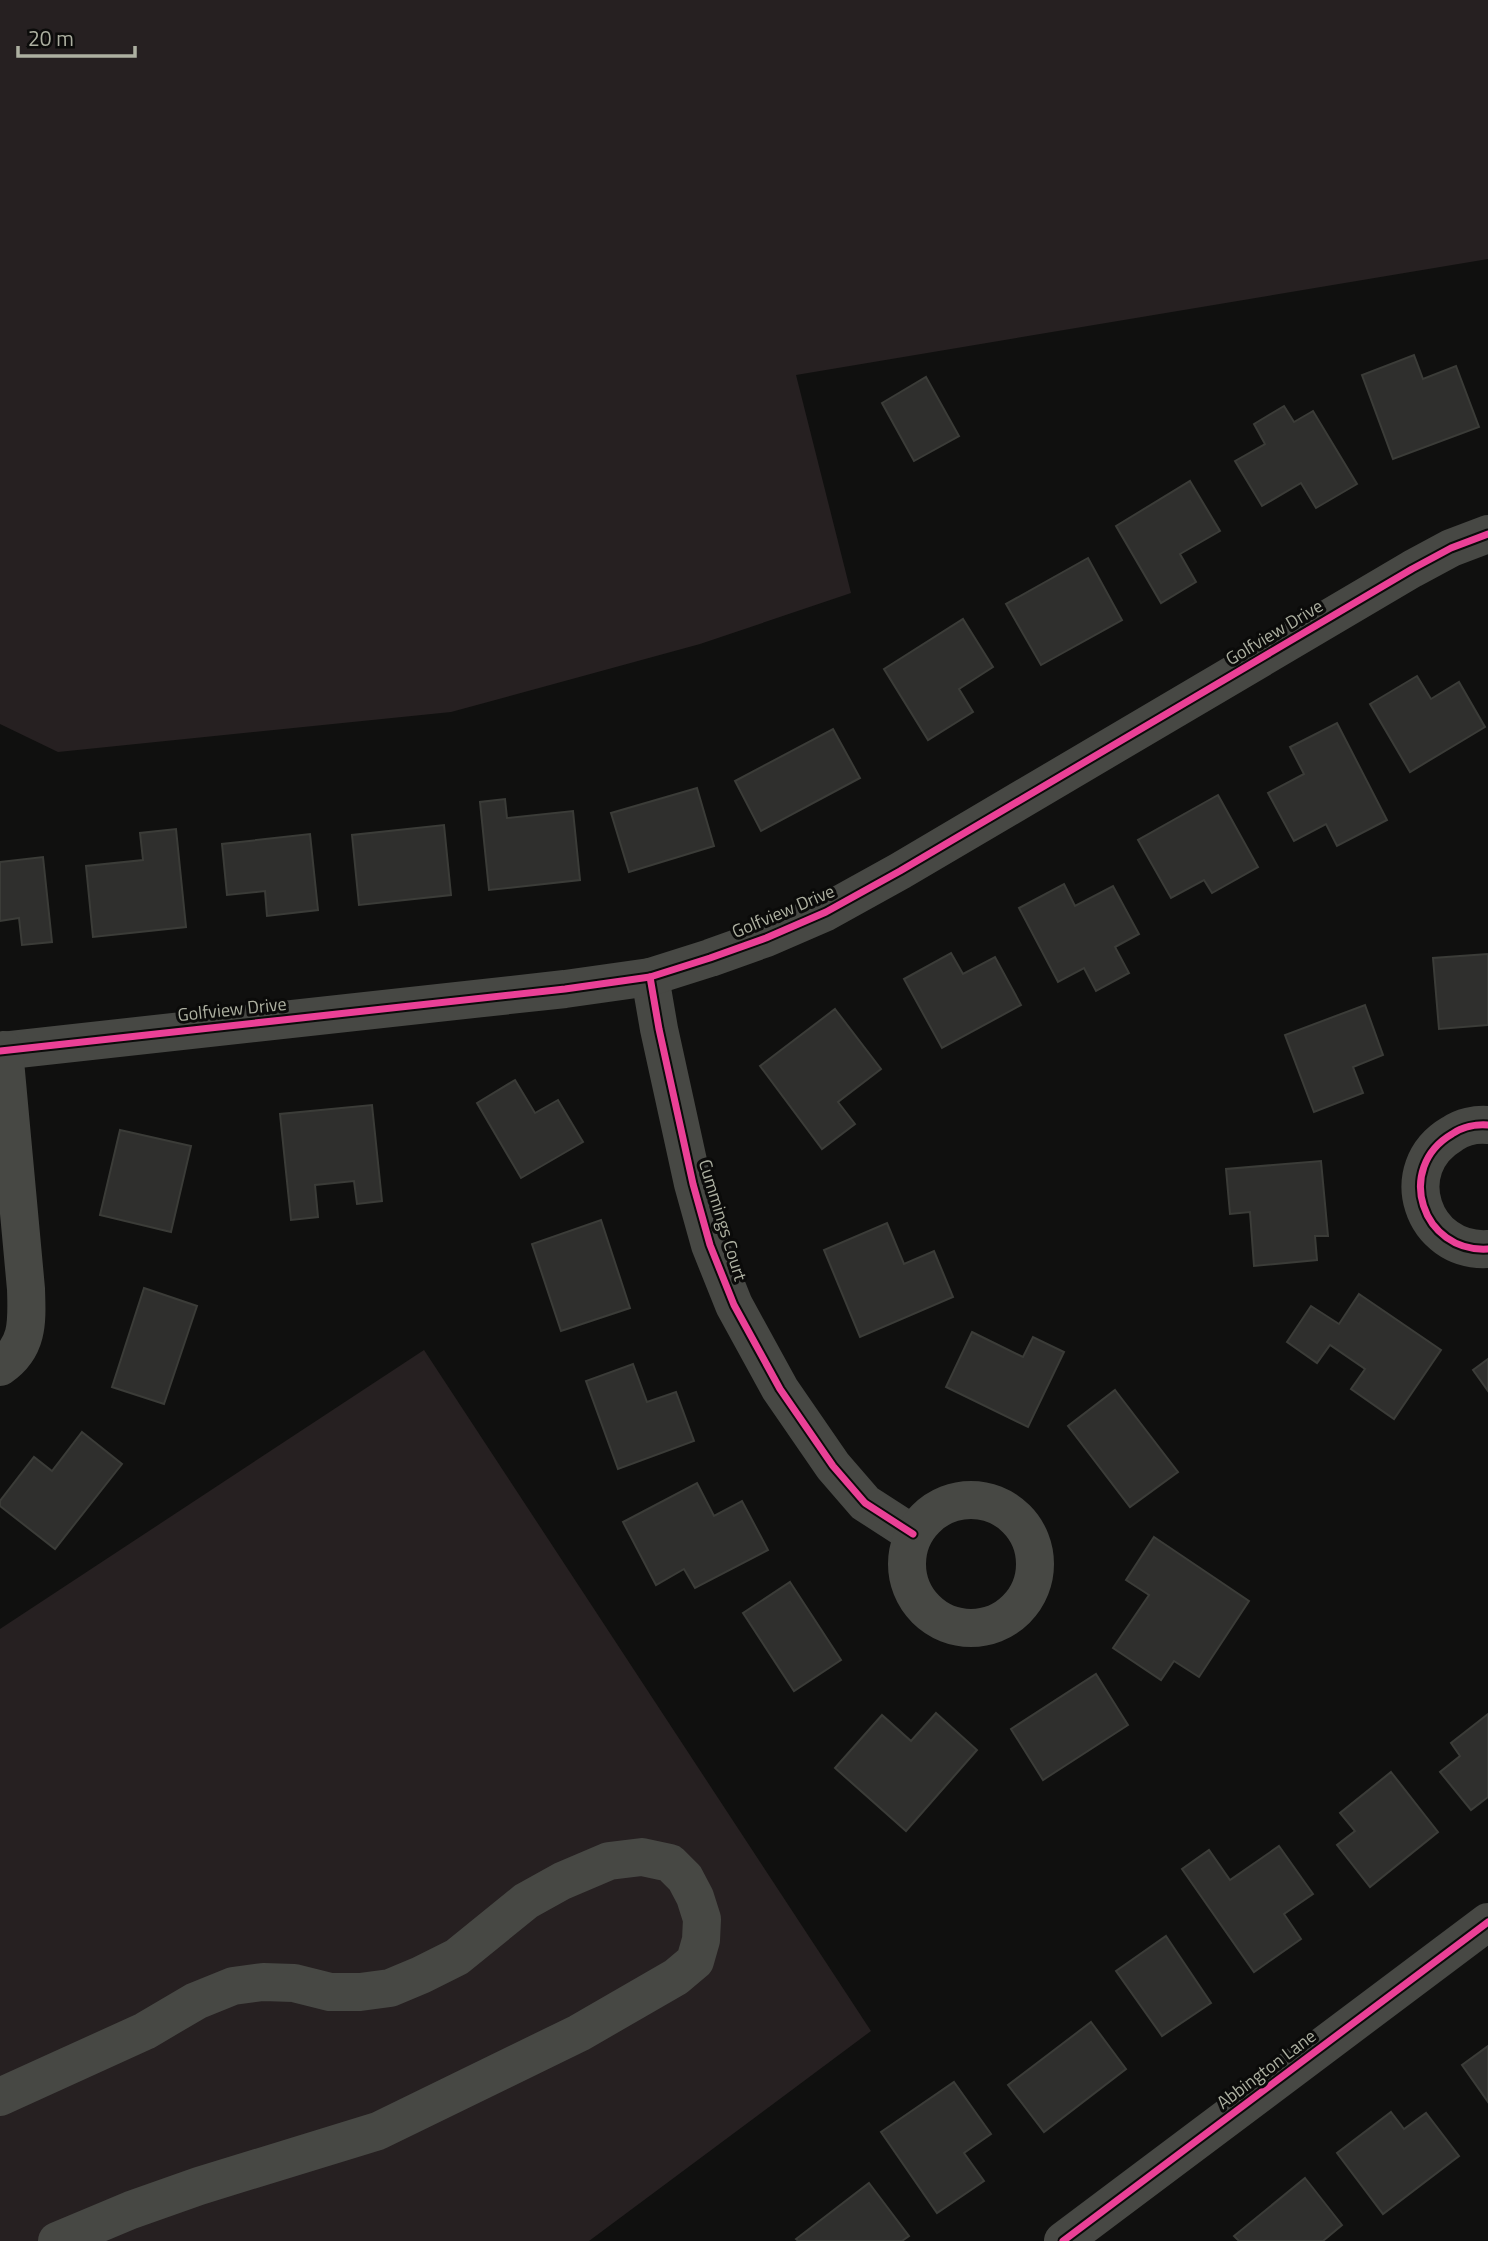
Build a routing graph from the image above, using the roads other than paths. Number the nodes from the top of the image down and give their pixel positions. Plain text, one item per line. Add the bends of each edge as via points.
1 (1488, 534) edge
2 (650, 977) junction
3 (2, 1050) edge
4 (1488, 1125) edge
5 (1488, 1249) edge
6 (0, 1367) edge
7 (913, 1534) dead end
8 (1488, 1922) edge
9 (0, 2097) edge
10 (57, 2241) edge
11 (1063, 2241) edge

1 - 2 street, Golfview Drive via 1412,569 825,912 766,938
2 - 3 street, Golfview Drive
2 - 7 street, Cummings Court via 694,1184 710,1245 734,1305 780,1390 833,1466 865,1503
3 - 6 street via 27,1328 13,1358
4 - 5 street via 1459,1129 1441,1140 1427,1157 1420,1178 1421,1200 1440,1233 1456,1244
8 - 11 street, Abbington Lane
9 - 10 street via 233,1986 294,1983 330,1992 360,1992 400,1983 457,1957 526,1901 609,1861 642,1857 670,1863 695,1898 702,1919 695,1961 676,1977 579,2033 378,2131 199,2186

